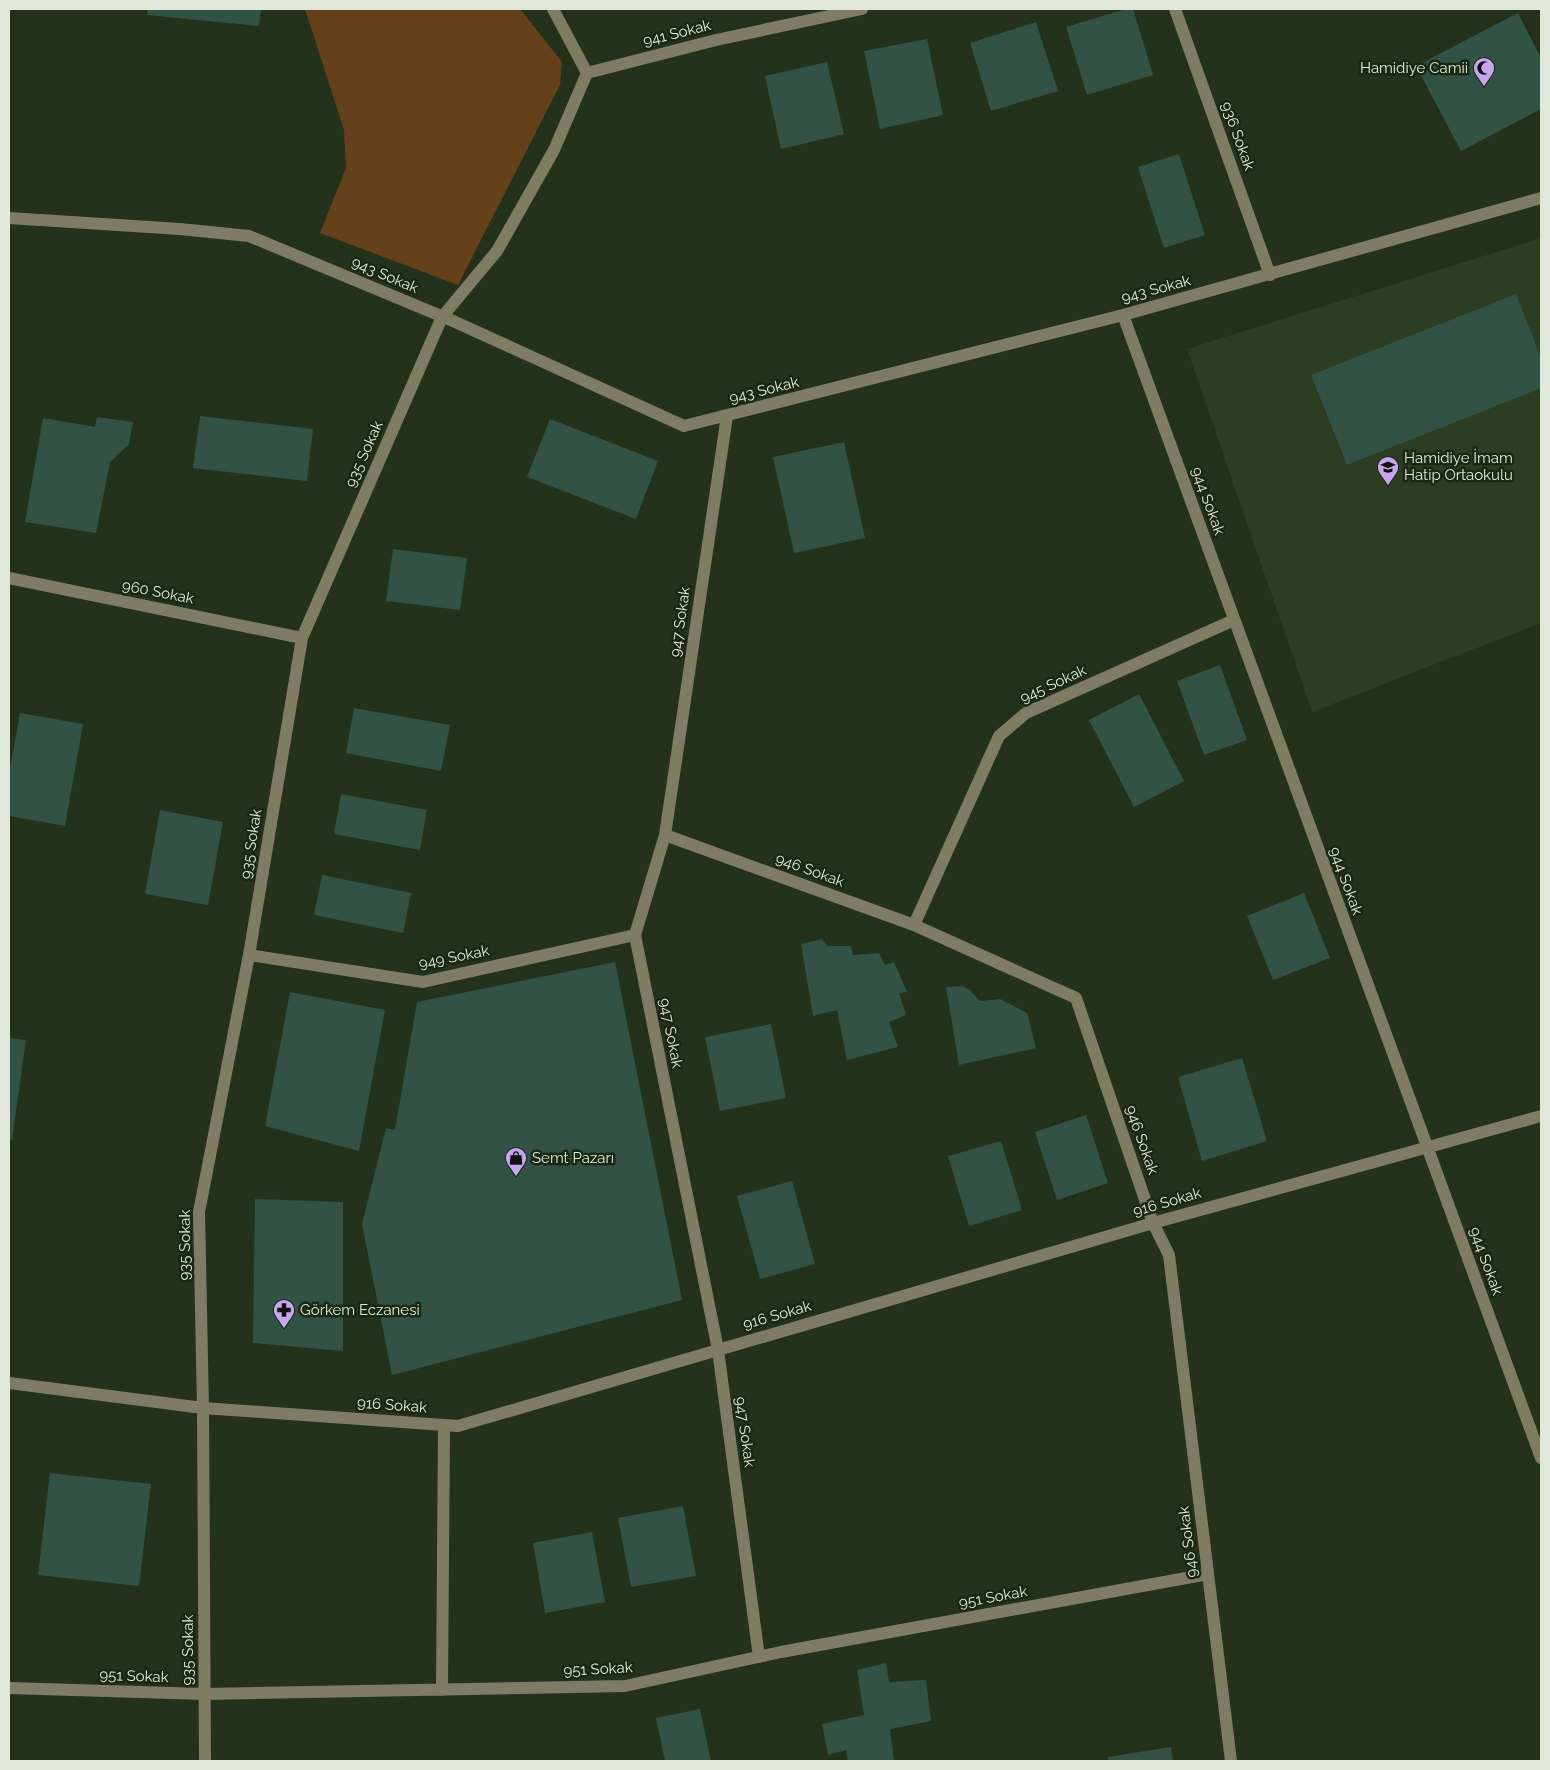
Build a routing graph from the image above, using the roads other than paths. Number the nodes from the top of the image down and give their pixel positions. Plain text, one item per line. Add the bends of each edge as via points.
1 (553, 9) edge
2 (862, 9) edge
3 (1175, 9) edge
4 (588, 73) junction
5 (1541, 198) edge
6 (9, 218) edge
7 (1270, 275) junction
8 (1123, 315) junction
9 (442, 317) junction
10 (727, 416) junction
11 (9, 578) edge
12 (1234, 620) junction
13 (302, 638) junction
14 (665, 835) junction
15 (914, 926) junction
16 (635, 935) junction
17 (249, 955) junction
18 (1541, 1116) edge
19 (1426, 1147) junction
20 (1153, 1223) junction
21 (718, 1350) junction
22 (9, 1383) edge
23 (203, 1408) junction
24 (444, 1425) junction
25 (1541, 1458) edge
26 (1208, 1574) junction
27 (759, 1657) junction
28 (9, 1688) edge
29 (442, 1690) junction
30 (205, 1694) junction
31 (205, 1761) edge
32 (1231, 1761) edge

1 - 4 street
2 - 4 street, 941 Sokak via 716,40
3 - 7 street, 936 Sokak
4 - 9 street, 935 Sokak via 554,150 497,251
5 - 7 street, 943 Sokak
6 - 9 street, 943 Sokak via 249,236
7 - 8 street, 943 Sokak
8 - 10 street, 943 Sokak
8 - 12 street, 944 Sokak
9 - 10 street, 943 Sokak via 684,426
9 - 13 street, 935 Sokak
10 - 14 street, 947 Sokak
11 - 13 street, 960 Sokak
12 - 15 street, 945 Sokak via 1026,713 999,736
12 - 19 street, 944 Sokak
13 - 17 street, 935 Sokak
14 - 15 street, 946 Sokak
14 - 16 street, 947 Sokak
15 - 20 street, 946 Sokak via 1076,998
16 - 17 street, 949 Sokak via 423,982
16 - 21 street, 947 Sokak
17 - 23 street, 935 Sokak via 199,1212
18 - 19 street, 916 Sokak
19 - 20 street, 916 Sokak
19 - 25 street, 944 Sokak
20 - 21 street, 916 Sokak
20 - 26 street, 946 Sokak via 1169,1255
21 - 24 street, 916 Sokak via 458,1426
21 - 27 street, 947 Sokak
22 - 23 street, 916 Sokak
23 - 24 street, 916 Sokak
23 - 30 street, 935 Sokak
24 - 29 street
26 - 27 street, 951 Sokak
26 - 32 street, 946 Sokak
27 - 29 street, 951 Sokak via 625,1686
28 - 30 street, 951 Sokak
29 - 30 street, 951 Sokak
30 - 31 street, 935 Sokak

